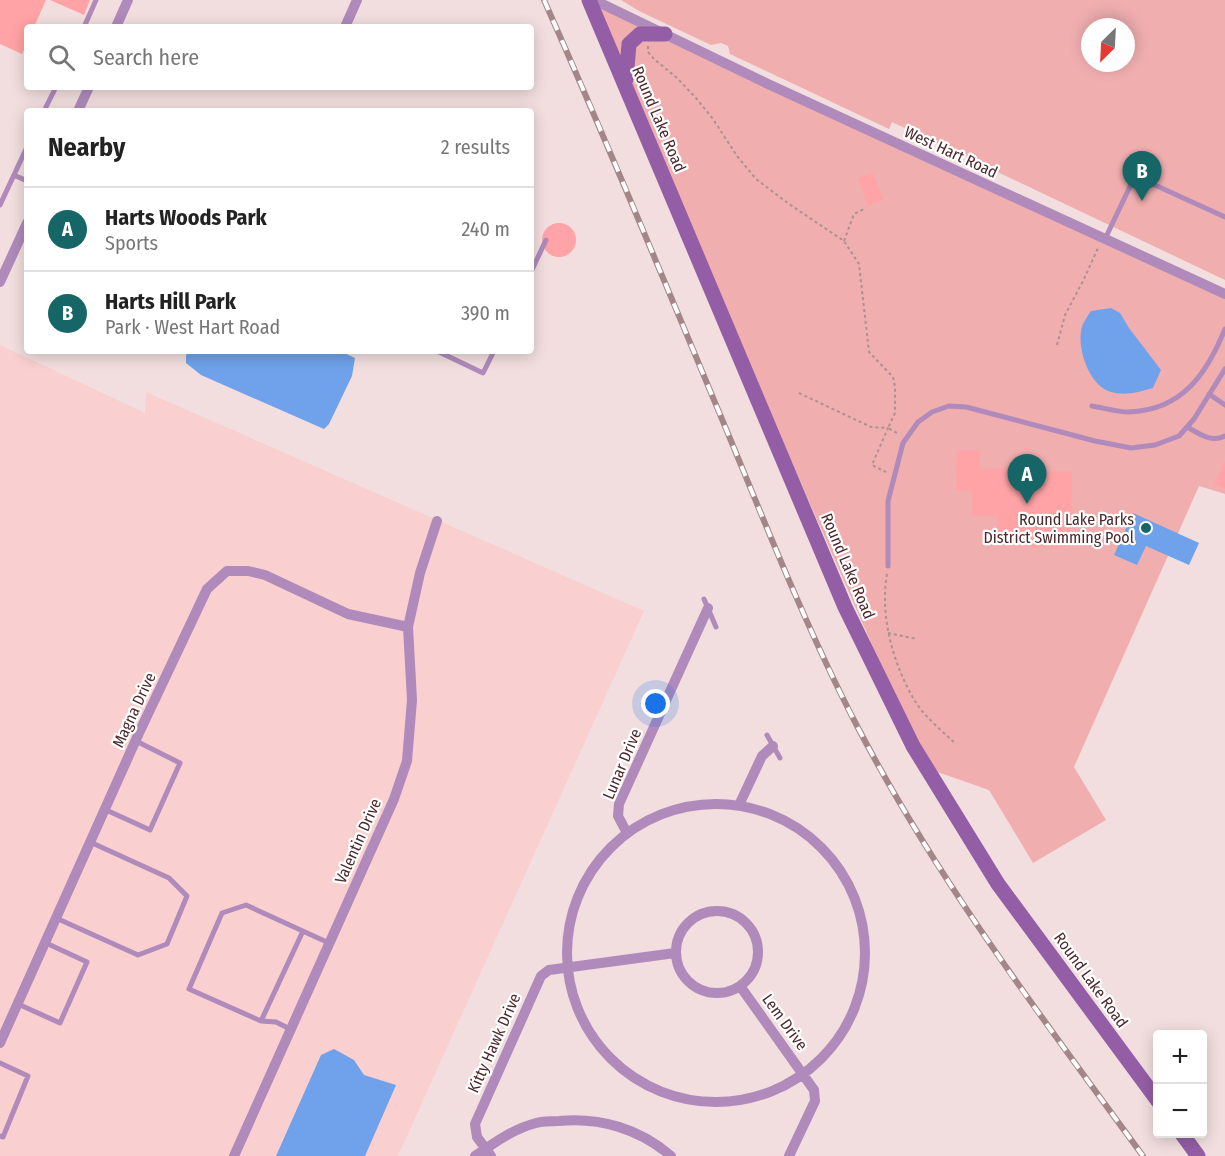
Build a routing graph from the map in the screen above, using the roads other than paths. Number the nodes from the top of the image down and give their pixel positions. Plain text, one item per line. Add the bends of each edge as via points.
1 (96, 0) edge
2 (128, 0) edge
3 (357, 0) edge
4 (589, 0) edge
5 (594, 0) edge
6 (85, 24) edge
7 (117, 24) edge
8 (346, 24) edge
9 (665, 34) junction
10 (627, 88) junction
11 (54, 90) edge
12 (88, 90) edge
13 (46, 108) edge
14 (79, 108) edge
15 (24, 153) edge
16 (14, 175) junction
17 (24, 180) edge
18 (0, 205) edge
19 (1225, 217) edge
20 (24, 229) edge
21 (546, 240) dead end
22 (1101, 244) junction
23 (534, 266) edge
24 (0, 280) edge
25 (1225, 294) edge
26 (1225, 328) edge
27 (443, 354) edge
28 (492, 354) edge
29 (1225, 369) edge
30 (1209, 394) junction
31 (1225, 405) edge
32 (1092, 406) dead end
33 (1187, 427) junction
34 (1225, 436) edge
35 (437, 521) dead end
36 (888, 566) road end
37 (706, 604) joint
38 (408, 627) junction
39 (716, 627) dead end
40 (767, 735) dead end
41 (135, 740) junction
42 (774, 746) junction
43 (780, 758) dead end
44 (740, 803) junction
45 (104, 809) junction
46 (627, 833) junction
47 (90, 842) junction
48 (56, 918) junction
49 (303, 931) junction
50 (45, 943) junction
51 (329, 943) junction
52 (675, 953) junction
53 (568, 968) junction
54 (740, 986) junction
55 (18, 1004) junction
56 (261, 1021) junction
57 (290, 1029) junction
58 (0, 1043) edge
59 (0, 1063) edge
60 (805, 1076) junction
61 (1153, 1094) edge
62 (0, 1136) edge
63 (1185, 1138) edge
64 (488, 1153) edge
65 (234, 1156) edge
66 (475, 1156) edge
67 (671, 1156) edge
68 (789, 1156) edge
69 (1198, 1156) edge

1 - 6 lane
2 - 7 street
3 - 8 street
4 - 10 main road, Round Lake Road
5 - 9 street, West Hart Road
9 - 10 main road via 640,34 628,44
9 - 22 street, West Hart Road
10 - 61 main road, Round Lake Road via 846,607 913,746 998,884
11 - 13 lane
12 - 14 street
15 - 16 lane
16 - 17 lane
16 - 18 lane
19 - 22 lane via 1135,176
20 - 24 street
21 - 23 lane
22 - 25 street, West Hart Road
26 - 32 lane via 1209,363 1184,394 1159,406 1129,412
27 - 28 lane via 483,373
29 - 30 lane
30 - 31 lane
30 - 33 lane
33 - 34 lane via 1206,438 1218,440
33 - 36 lane via 1179,436 1131,448 966,407 949,406 932,412 918,422 903,443 888,501
35 - 38 street, Valentin Drive
37 - 39 lane
37 - 46 street, Lunar Drive via 619,804 618,816
38 - 41 street, Magna Drive via 348,614 265,575 227,571 207,589
38 - 51 street, Valentin Drive via 412,700 407,761 394,799
40 - 42 lane
41 - 45 street, Magna Drive
41 - 45 lane via 180,763 172,782 150,830
42 - 43 lane
42 - 44 street via 762,756
44 - 46 street via 673,808 644,820
44 - 60 street via 800,828 822,846 839,866 854,895 864,937 865,972 856,1005 842,1034
45 - 47 street, Magna Drive
46 - 53 street via 592,869 575,903 567,942
47 - 48 street, Magna Drive
47 - 48 lane via 169,878 187,896 167,944 138,955
48 - 50 street, Magna Drive
49 - 51 lane
49 - 56 lane
49 - 56 lane via 246,904 222,913 189,989
50 - 55 street, Magna Drive
50 - 55 lane via 87,962 60,1023
51 - 57 street, Valentin Drive
52 - 53 street
52 - 54 street, Lem Drive via 684,977 704,992 729,992
52 - 54 street, Lem Drive via 677,939 694,917 722,911 735,915 755,936 758,950 754,970
53 - 60 street via 582,1021 599,1046 620,1068 649,1085 681,1098 740,1101 768,1094
53 - 64 street, Kitty Hawk Drive via 549,970 541,976 475,1124 477,1137
54 - 60 street, Lem Drive
55 - 58 street, Magna Drive
56 - 57 lane via 276,1022
57 - 65 street, Valentin Drive
59 - 62 lane via 28,1076 3,1137
60 - 68 street, Lem Drive via 814,1090 815,1101
63 - 69 main road
64 - 66 street
64 - 67 street via 507,1134 537,1122 573,1119 602,1121 629,1130 659,1145

